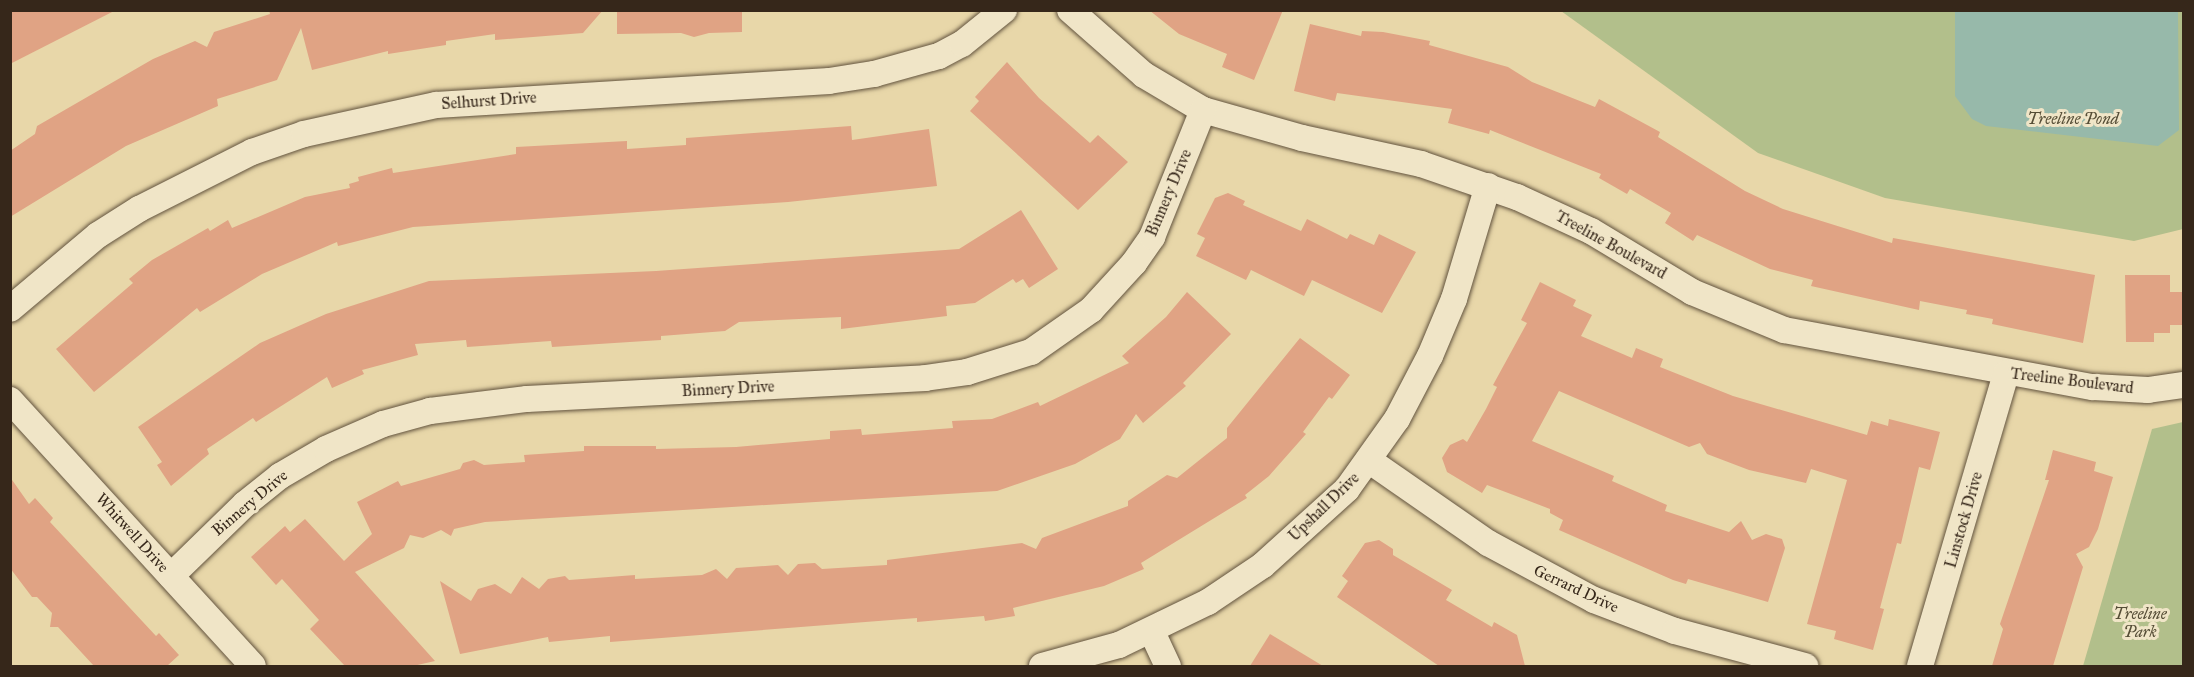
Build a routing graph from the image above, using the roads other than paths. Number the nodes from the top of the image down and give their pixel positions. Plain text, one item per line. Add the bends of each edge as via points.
1 (1004, 10) edge
2 (1070, 10) edge
3 (1203, 110) junction
4 (1488, 186) junction
5 (10, 309) edge
6 (2006, 373) junction
7 (2184, 385) edge
8 (10, 400) edge
9 (1370, 461) junction
10 (171, 576) junction
11 (1152, 632) junction
12 (253, 666) edge
13 (1042, 666) edge
14 (1168, 666) edge
15 (1805, 666) edge
16 (1920, 666) edge

1 - 5 street, Selhurst Drive via 962,44 939,56 874,74 829,81 436,105 304,134 242,156 139,209 74,254
2 - 3 street, Treeline Boulevard via 1144,75
3 - 4 street, Treeline Boulevard via 1421,164
3 - 10 street, Binnery Drive via 1152,237 1091,310 1031,352 967,372 925,378 484,402 430,411 383,424 326,449 280,476 245,504
4 - 6 street, Treeline Boulevard via 1591,231 1692,291 1754,319 1818,338
4 - 9 street, Upshall Drive via 1454,299 1430,356
6 - 7 street, Treeline Boulevard via 2120,390
6 - 16 street, Linstock Drive
8 - 10 street, Whitwell Drive
9 - 11 street, Upshall Drive via 1347,489 1263,565 1208,602
9 - 15 street, Gerrard Drive via 1488,543 1594,600 1676,631
10 - 12 street, Whitwell Drive
11 - 13 street, Upshall Drive
11 - 14 street

